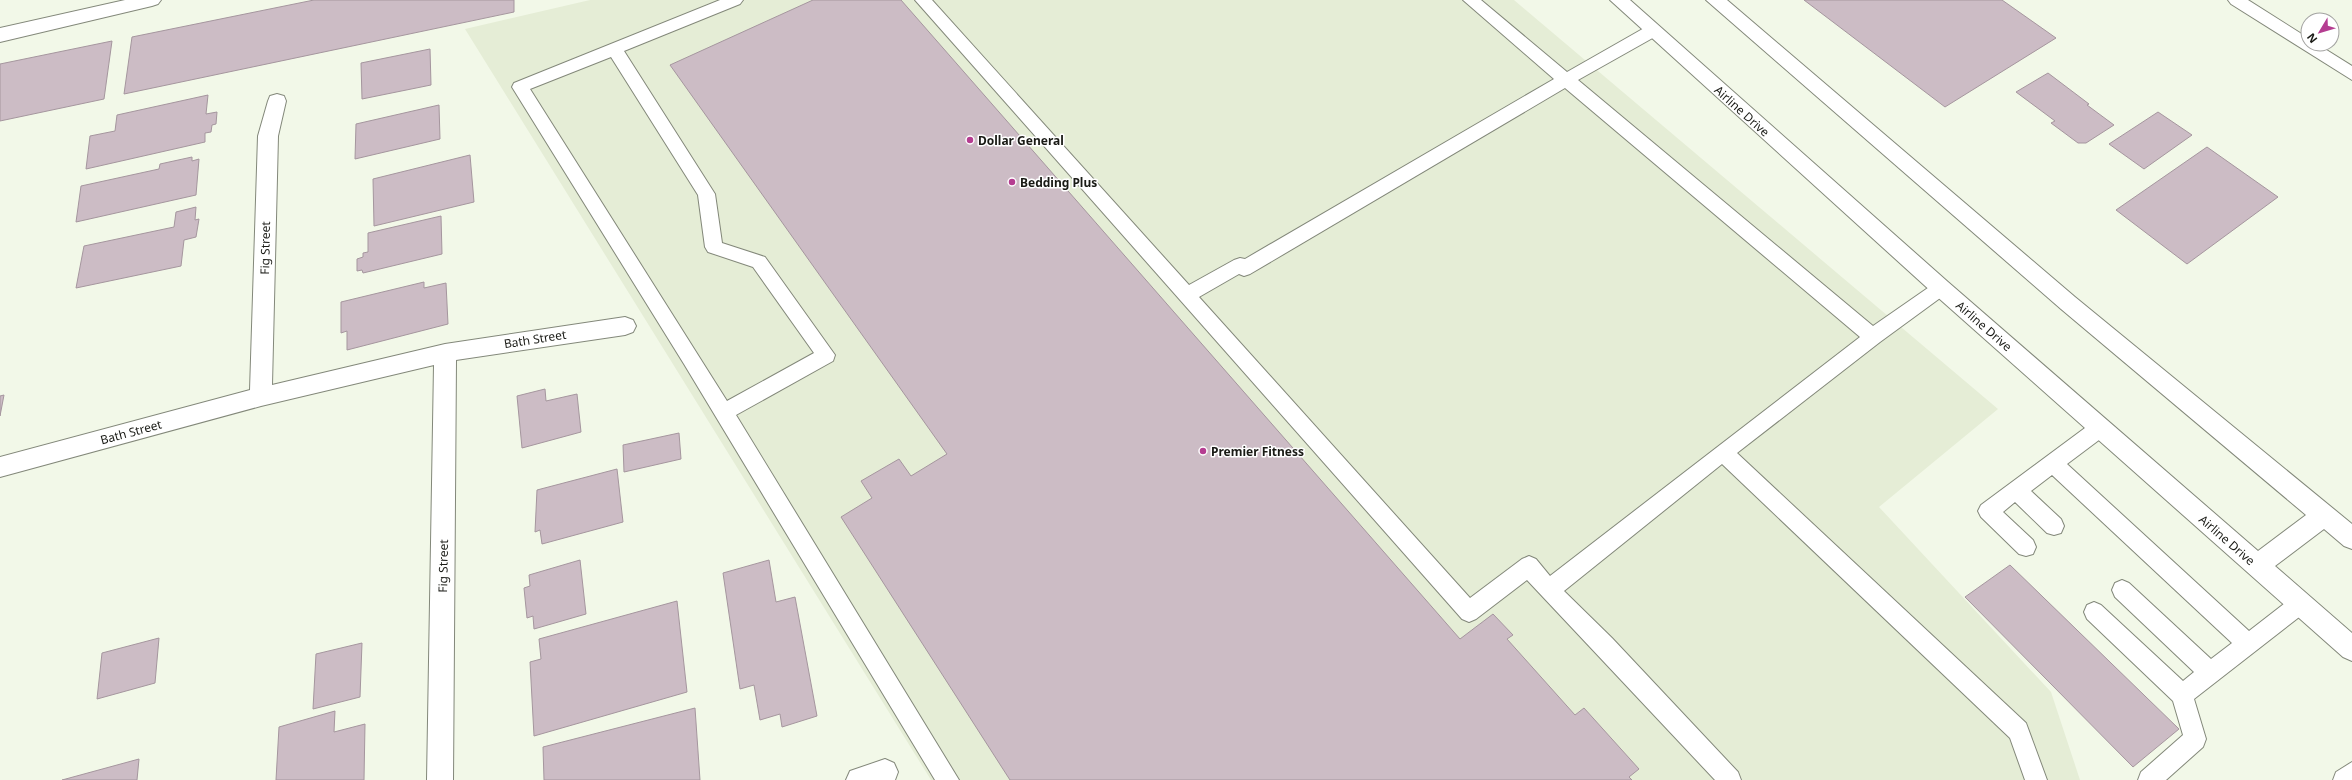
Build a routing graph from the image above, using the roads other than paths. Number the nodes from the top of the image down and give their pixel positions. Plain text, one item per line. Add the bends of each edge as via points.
1 (152, 0) edge
2 (735, 0) edge
3 (923, 0) edge
4 (1471, 0) edge
5 (1619, 0) edge
6 (1715, 0) edge
7 (2236, 0) edge
8 (1652, 31) junction
9 (0, 35) edge
10 (614, 49) junction
11 (2352, 74) edge
12 (1564, 79) junction
13 (277, 100) dead end
14 (1941, 288) junction
15 (1186, 296) junction
16 (625, 326) dead end
17 (1874, 337) junction
18 (445, 353) junction
19 (261, 398) junction
20 (724, 412) junction
21 (2100, 428) junction
22 (1723, 452) junction
23 (2052, 463) junction
24 (0, 467) edge
25 (2016, 490) junction
26 (2324, 515) junction
27 (2054, 526) dead end
28 (2352, 538) edge
29 (2026, 547) dead end
30 (2257, 566) junction
31 (1549, 590) junction
32 (2122, 590) dead end
33 (2300, 604) junction
34 (2094, 612) dead end
35 (2248, 644) junction
36 (2352, 649) edge
37 (2210, 673) junction
38 (2182, 695) junction
39 (885, 772) dead end
40 (2352, 773) edge
41 (440, 780) edge
42 (859, 780) edge
43 (948, 780) edge
44 (1730, 780) edge
45 (2036, 780) edge
46 (2149, 780) edge
47 (2344, 780) edge

1 - 9 main road
2 - 10 lane
3 - 15 lane
4 - 12 lane
5 - 8 main road, Airline Drive
6 - 26 main road via 2068,303
7 - 11 lane
8 - 12 lane
8 - 14 main road, Airline Drive
10 - 20 lane via 520,87
10 - 20 lane via 706,194 714,247 759,262 826,355
12 - 15 lane via 1242,267
12 - 17 lane
13 - 19 main road, Fig Street via 268,136
14 - 17 lane
14 - 21 main road, Airline Drive
15 - 31 lane via 1469,612 1529,566
16 - 18 main road, Bath Street
17 - 22 lane
18 - 19 main road, Bath Street
18 - 41 main road, Fig Street
19 - 24 main road, Bath Street
20 - 43 lane
21 - 23 lane
21 - 30 main road, Airline Drive
22 - 31 lane
22 - 45 lane via 2018,730
23 - 25 lane
23 - 35 lane
25 - 27 lane
25 - 29 lane via 1988,511
26 - 28 main road
26 - 30 main road
30 - 33 main road, Airline Drive
31 - 44 lane via 1604,644
32 - 37 lane
33 - 35 lane
33 - 36 main road, Airline Drive
34 - 38 lane
35 - 37 lane
37 - 38 lane
38 - 46 lane via 2196,739
39 - 42 main road
40 - 47 lane

